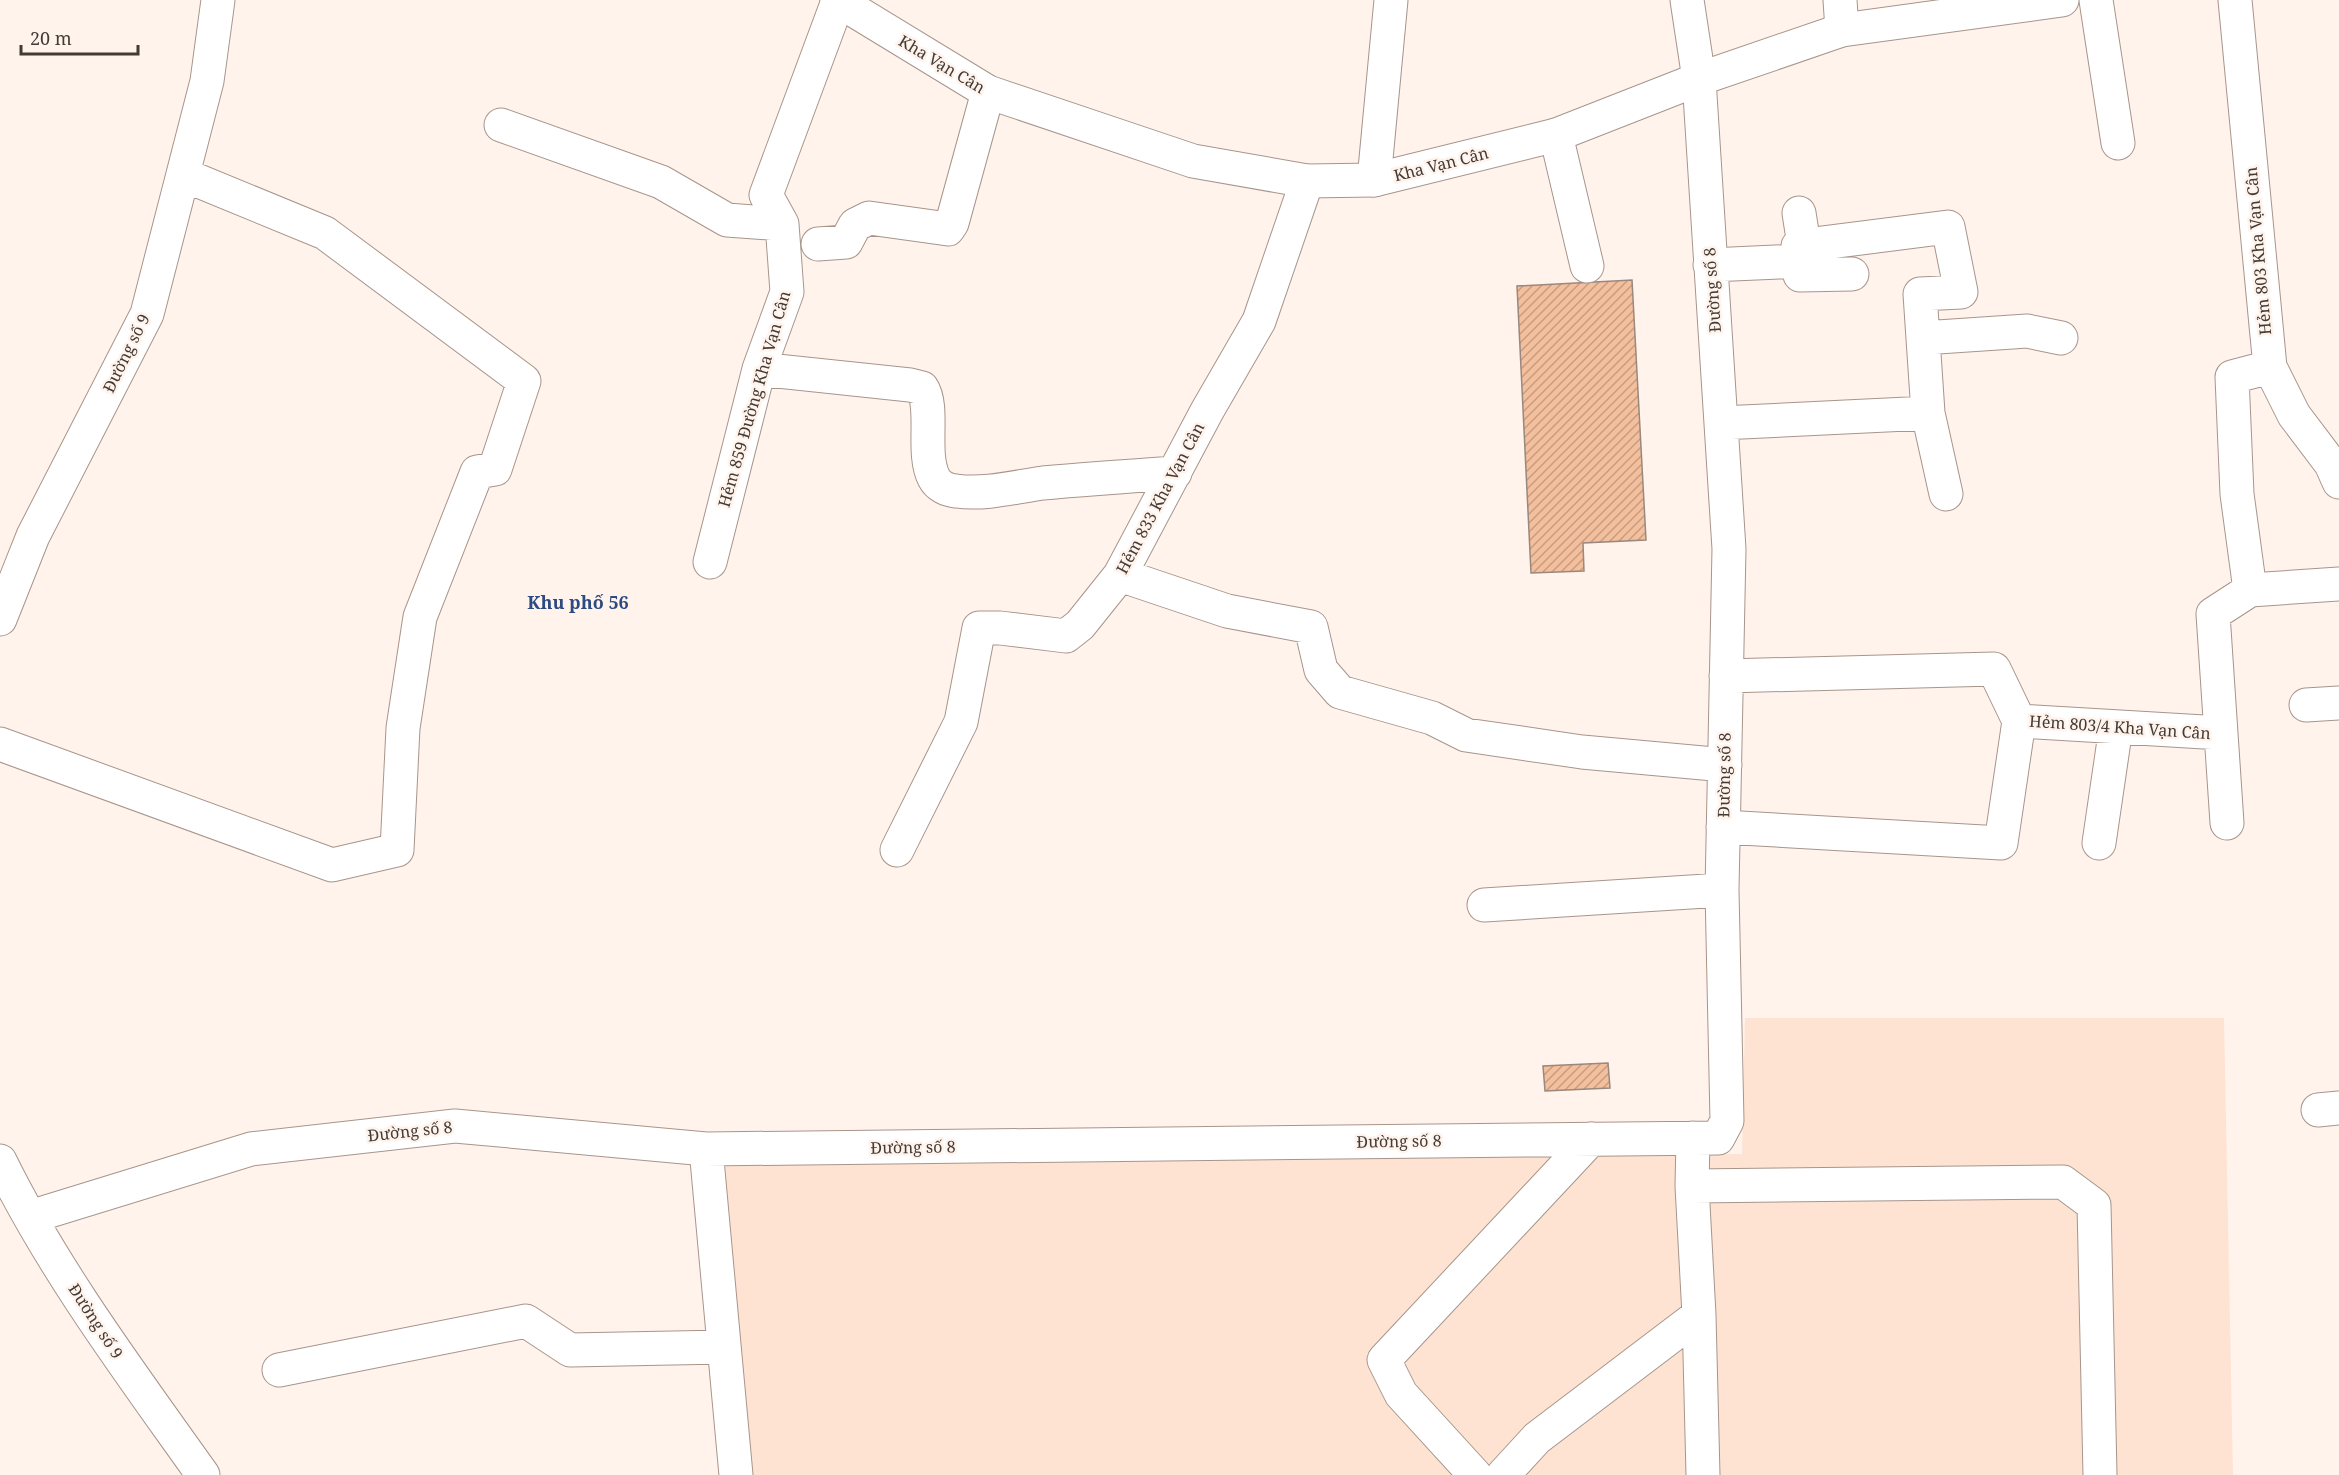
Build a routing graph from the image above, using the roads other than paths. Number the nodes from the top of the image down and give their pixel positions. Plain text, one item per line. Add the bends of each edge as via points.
1 (218, 0) edge
2 (838, 0) edge
3 (1391, 0) edge
4 (1687, 0) edge
5 (2062, 0) edge
6 (2096, 0) edge
7 (2235, 0) edge
8 (1841, 15) edge
9 (1699, 79) junction
10 (988, 92) junction
11 (501, 125) dead end
12 (1556, 135) junction
13 (2118, 143) dead end
14 (184, 175) junction
15 (1374, 180) junction
16 (1307, 181) junction
17 (1799, 213) dead end
18 (782, 224) junction
19 (818, 244) dead end
20 (1802, 253) junction
21 (1710, 265) junction
22 (1587, 266) dead end
23 (1852, 274) dead end
24 (2061, 338) dead end
25 (1923, 339) junction
26 (2270, 367) junction
27 (759, 369) junction
28 (1928, 412) junction
29 (1721, 423) junction
30 (2336, 470) edge
31 (1175, 473) junction
32 (1946, 494) dead end
33 (710, 562) dead end
34 (1120, 575) junction
35 (2339, 584) edge
36 (2250, 590) junction
37 (0, 619) edge
38 (1726, 676) junction
39 (2339, 703) edge
40 (2306, 705) dead end
41 (2019, 721) junction
42 (2116, 727) junction
43 (2221, 733) junction
44 (0, 744) edge
45 (1725, 765) junction
46 (2227, 823) dead end
47 (1723, 827) junction
48 (2099, 843) dead end
49 (897, 850) dead end
50 (1722, 890) junction
51 (1484, 905) dead end
52 (1693, 1138) junction
53 (1591, 1139) junction
54 (706, 1149) junction
55 (0, 1161) edge
56 (1692, 1186) junction
57 (30, 1218) junction
58 (1699, 1315) junction
59 (724, 1347) junction
60 (279, 1370) dead end
61 (203, 1475) edge
62 (736, 1475) edge
63 (1475, 1475) edge
64 (1503, 1475) edge
65 (1702, 1475) edge
66 (2100, 1475) edge

1 - 14 street, Đường số 9 via 207,81
2 - 10 street, Kha Vạn Cân
2 - 18 street, Hẻm 859 Đường Kha Vạn Cân via 766,195
3 - 15 street
4 - 9 street, Đường số 8
5 - 8 street, Kha Vạn Cân
6 - 13 street
7 - 26 street, Hẻm 803 Kha Vạn Cân
8 - 9 street, Kha Vạn Cân
9 - 12 street, Kha Vạn Cân
9 - 21 street, Đường số 8
10 - 16 street, Kha Vạn Cân via 1193,161
10 - 19 street via 948,229 868,218 855,225 846,242
11 - 18 street via 661,182 727,220
12 - 15 street, Kha Vạn Cân
12 - 22 street
14 - 37 street, Đường số 9 via 147,314 33,536
14 - 44 street via 325,234 524,381 495,469 477,472 420,617 403,728 397,850 332,865
15 - 16 street, Kha Vạn Cân
16 - 31 street, Hẻm 833 Kha Vạn Cân via 1259,321
17 - 20 street
18 - 27 street, Hẻm 859 Đường Kha Vạn Cân via 787,292
20 - 21 street
20 - 23 street via 1800,275
20 - 25 street via 1948,227 1961,292 1920,294
21 - 29 street, Đường số 8
24 - 25 street via 2027,331
25 - 28 street
26 - 30 street, Hẻm 803 Kha Vạn Cân via 2294,415
26 - 36 street via 2232,376 2237,494
27 - 31 street via 922,388 927,401 927,445 933,477 941,486 956,491 993,491
27 - 33 street, Hẻm 859 Đường Kha Vạn Cân
28 - 29 street
28 - 32 street
29 - 38 street, Đường số 8 via 1729,549
31 - 34 street, Hẻm 833 Kha Vạn Cân
34 - 45 street via 1227,610 1311,627 1321,670 1340,692 1432,718 1466,735 1582,752
34 - 49 street, Hẻm 833 Kha Vạn Cân via 1080,625 1066,636 979,628 961,722
35 - 36 street, Hẻm 803/4 Kha Vạn Cân
36 - 43 street, Hẻm 803/4 Kha Vạn Cân via 2213,614
38 - 41 street via 1994,669
38 - 45 street, Đường số 8
39 - 40 street
41 - 42 street, Hẻm 803/4 Kha Vạn Cân
41 - 47 street via 2001,843
42 - 43 street, Hẻm 803/4 Kha Vạn Cân
42 - 48 street
43 - 46 street, Hẻm 803/4 Kha Vạn Cân
45 - 47 street, Đường số 8
47 - 50 street, Đường số 8
50 - 51 street
50 - 52 street, Đường số 8 via 1727,1121 1718,1138
52 - 53 street, Đường số 8
52 - 56 street
53 - 54 street, Đường số 8
53 - 63 street via 1384,1360 1401,1394
54 - 57 street, Đường số 8 via 455,1126 251,1149
54 - 59 street
55 - 57 street, Đường số 9
56 - 58 street
56 - 66 street via 2062,1182 2094,1205
57 - 61 street, Đường số 9 via 105,1337
58 - 64 street via 1537,1438
58 - 65 street
59 - 60 street via 570,1350 526,1321
59 - 62 street

